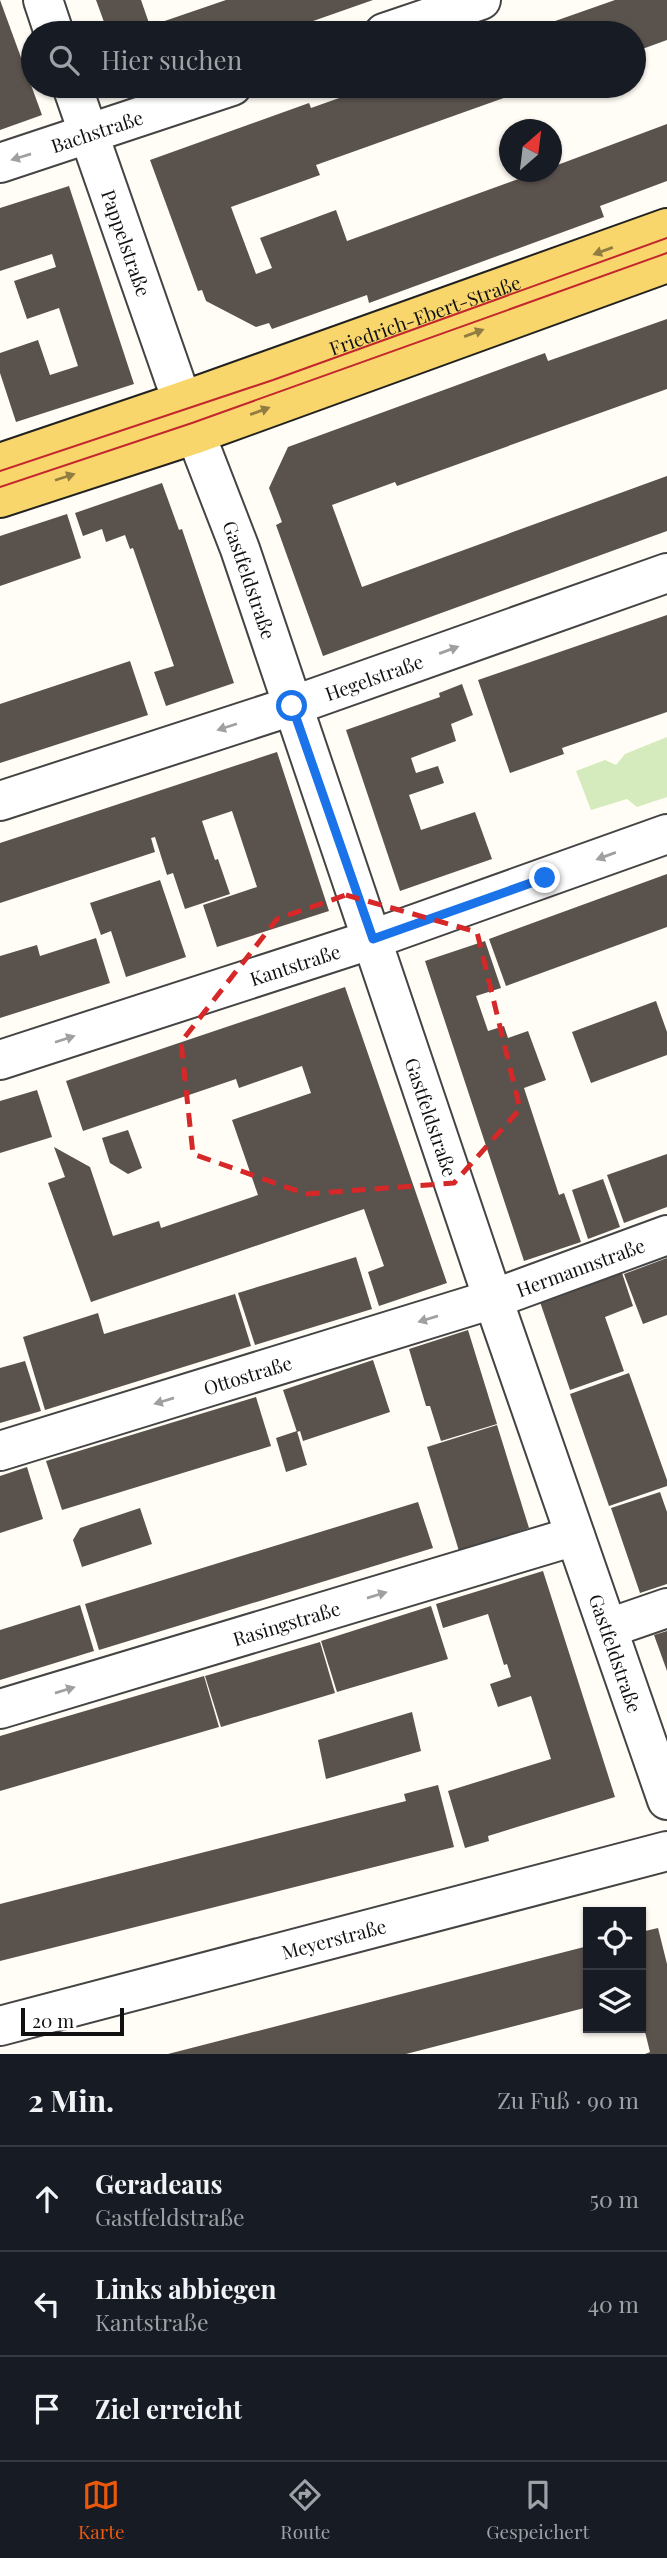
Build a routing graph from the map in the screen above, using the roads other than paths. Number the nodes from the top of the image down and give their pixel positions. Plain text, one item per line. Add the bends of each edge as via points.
1 (43, 0) edge
2 (481, 0) edge
3 (50, 21) edge
4 (419, 21) edge
5 (76, 98) edge
6 (197, 98) edge
7 (88, 135) junction
8 (0, 163) edge
9 (667, 228) edge
10 (667, 263) edge
11 (189, 418) junction
12 (0, 463) edge
13 (0, 498) edge
14 (667, 573) edge
15 (292, 706) junction
16 (0, 801) edge
17 (667, 834) edge
18 (373, 939) junction
19 (0, 1060) edge
20 (667, 1235) edge
21 (494, 1299) junction
22 (0, 1451) edge
23 (575, 1536) junction
24 (667, 1608) edge
25 (609, 1628) junction
26 (0, 1709) edge
27 (667, 1800) edge
28 (667, 1851) edge
29 (0, 2026) edge

1 - 3 street
2 - 4 street
5 - 7 street, Pappelstraße
6 - 7 street, Bachstraße
7 -> 8 street, Bachstraße
7 - 11 street, Pappelstraße
9 -> 11 main road, Friedrich-Ebert-Straße
11 -> 10 main road, Friedrich-Ebert-Straße
11 - 12 main road, Friedrich-Ebert-Straße
13 -> 11 main road, Friedrich-Ebert-Straße
11 - 15 street, Gastfeldstraße via 240,550
15 -> 14 street, Hegelstraße
15 -> 16 street, Hegelstraße
15 - 18 street, Gastfeldstraße
17 -> 18 street, Kantstraße
19 -> 18 street, Kantstraße
18 - 21 street, Gastfeldstraße
20 - 21 street, Hermannstraße
21 -> 22 street, Ottostraße
21 - 23 street, Gastfeldstraße
23 - 25 street, Gastfeldstraße
26 -> 23 street, Rasingstraße
24 - 25 street
25 - 27 street, Gastfeldstraße
28 - 29 street, Meyerstraße

